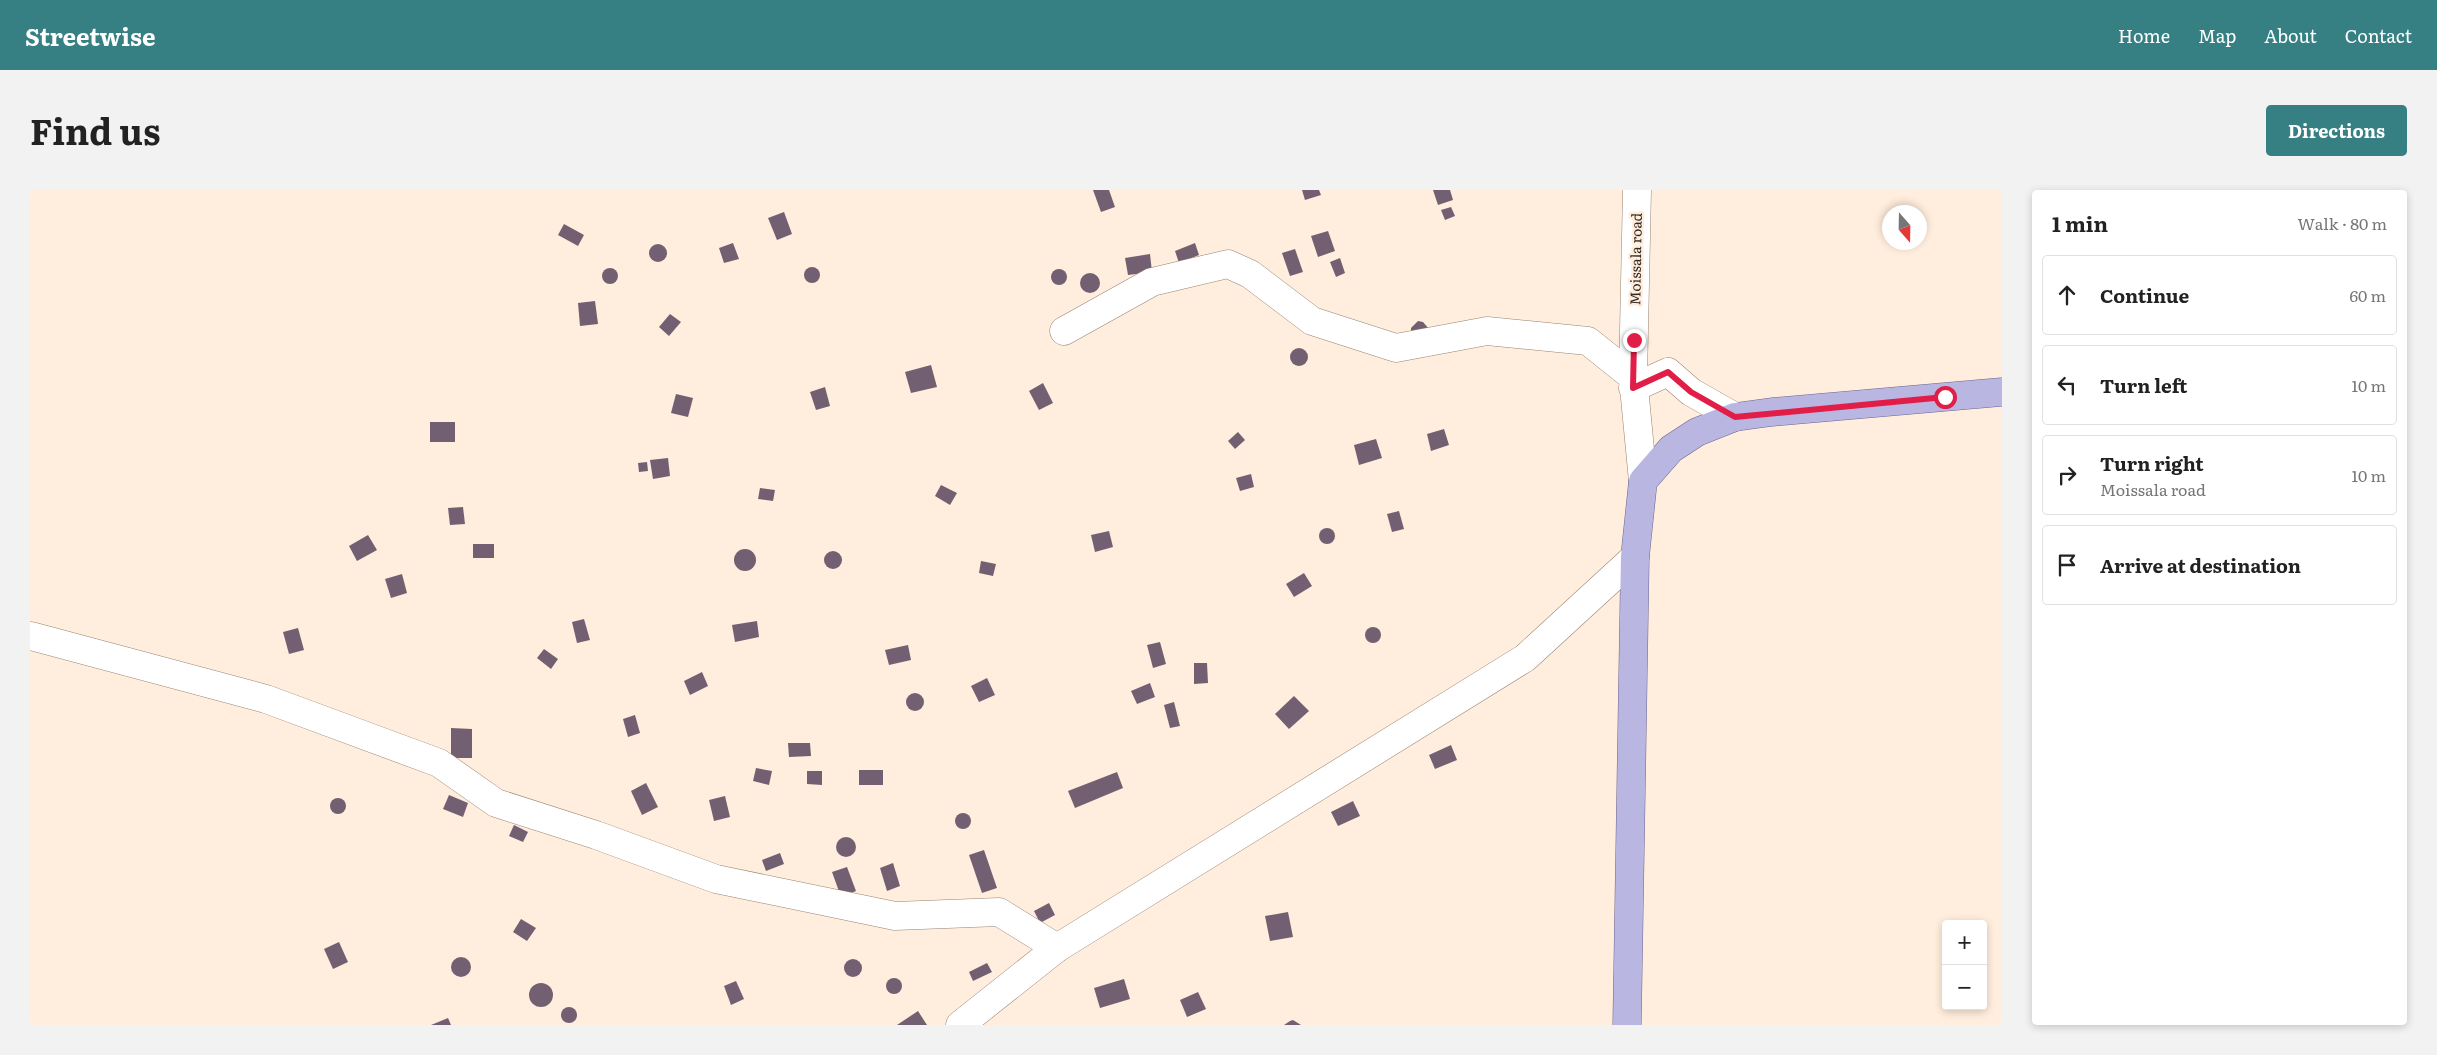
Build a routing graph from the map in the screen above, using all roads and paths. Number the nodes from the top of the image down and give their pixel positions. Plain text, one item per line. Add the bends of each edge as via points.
1 (1637, 190) edge
2 (1064, 331) dead end
3 (1633, 383) junction
4 (2002, 392) edge
5 (1735, 417) junction
6 (1643, 481) junction
7 (1635, 557) junction
8 (31, 636) edge
9 (1057, 948) junction
10 (960, 1025) edge
11 (1626, 1025) edge

1 - 3 street, Moissala road
2 - 3 street via 1152,282 1228,264 1250,274 1312,321 1396,348 1487,331 1588,341
3 - 5 street via 1668,372 1691,392
3 - 6 street, Moissala road
4 - 5 main road
5 - 6 main road via 1697,432 1671,448
6 - 7 main road
7 - 9 street via 1525,658
7 - 11 main road
8 - 9 street via 266,699 439,763 496,803 716,879 895,916 999,912
9 - 10 street

